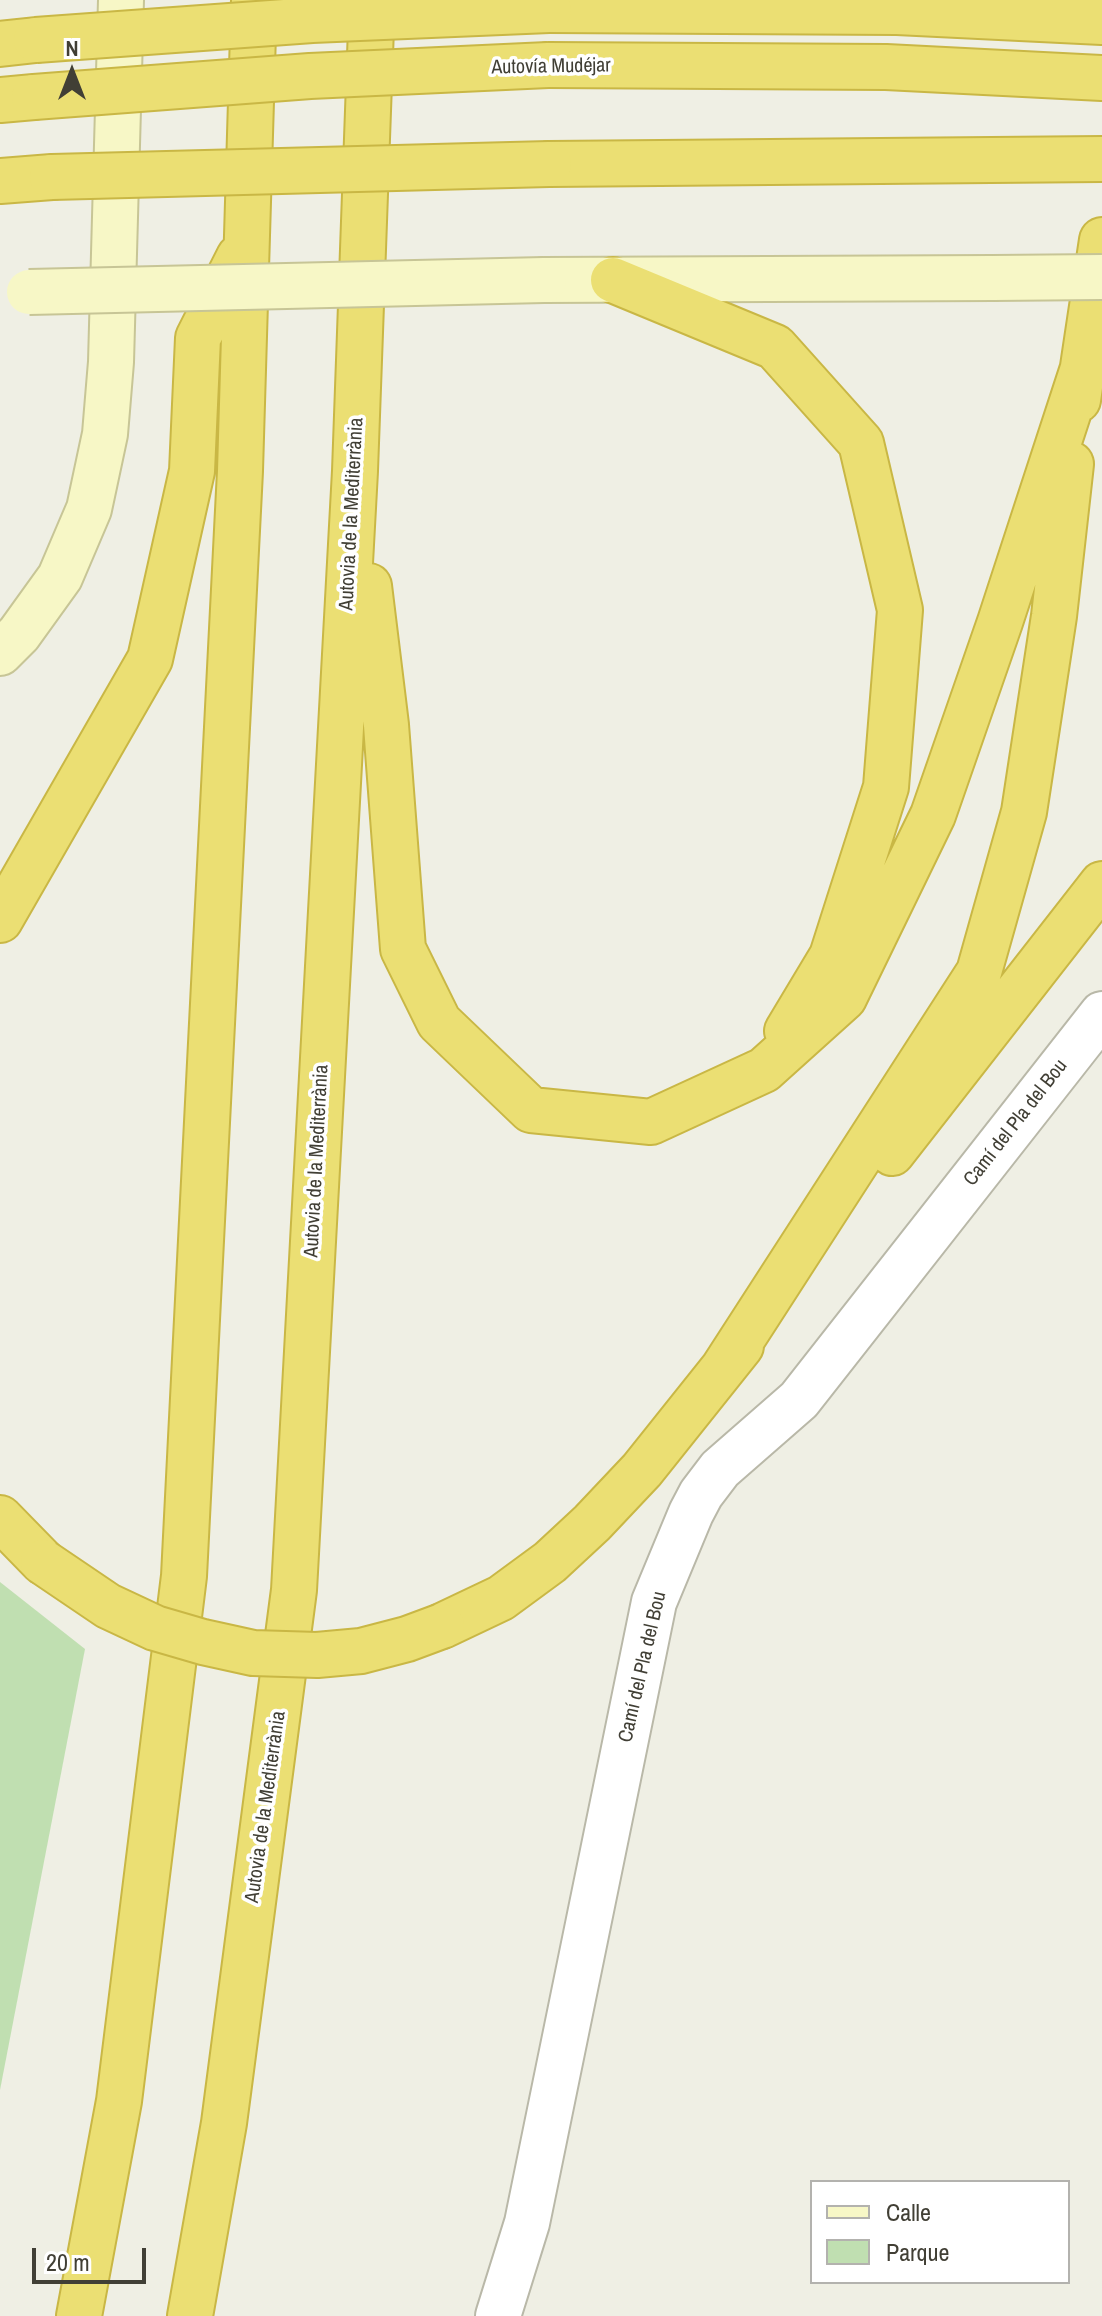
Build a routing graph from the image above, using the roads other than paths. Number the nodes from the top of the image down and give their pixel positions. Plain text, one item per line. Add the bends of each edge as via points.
1 (121, 0) edge
2 (254, 0) edge
3 (372, 0) edge
4 (1102, 22) edge
5 (18, 42) edge
6 (1102, 78) edge
7 (17, 98) edge
8 (1102, 159) edge
9 (0, 181) edge
10 (1102, 240) edge
11 (247, 241) junction
12 (1102, 277) edge
13 (613, 280) junction
14 (15, 293) edge
15 (1082, 371) junction
16 (355, 471) junction
17 (0, 653) edge
18 (1102, 884) edge
19 (0, 920) edge
20 (1102, 1014) edge
21 (764, 1070) junction
22 (724, 1367) junction
23 (0, 1518) edge
24 (79, 2316) edge
25 (190, 2316) edge
26 (498, 2316) edge

1 - 17 main road via 105,434 89,509 60,577
2 - 11 highway
3 - 16 highway, Autovia de la Mediterrània
4 - 5 highway, bridge via 897,12 549,10 312,20
6 - 7 highway, Autovía Mudéjar, bridge via 886,67 548,65
8 - 9 highway, bridge via 549,164
10 - 15 highway
11 - 19 highway via 198,338 192,471 150,659
11 - 24 highway via 184,1576 119,2101
12 - 13 main road, bridge
13 - 14 main road, bridge
13 - 21 highway via 775,347 861,443 900,610 886,787 832,956
15 - 21 highway via 933,815 844,998
15 - 22 highway via 1054,616 1024,812 979,972
16 - 21 highway via 386,725 403,949 439,1022 531,1110 651,1122
16 - 25 highway, Autovia de la Mediterrània via 294,1590 224,2123
18 - 22 highway
20 - 26 street, Camí del Pla del Bou via 799,1400 720,1469 691,1513 654,1602 527,2223
22 - 23 highway, bridge via 642,1470 550,1562 501,1598 442,1626 361,1651 253,1653 155,1628 108,1606 43,1562

